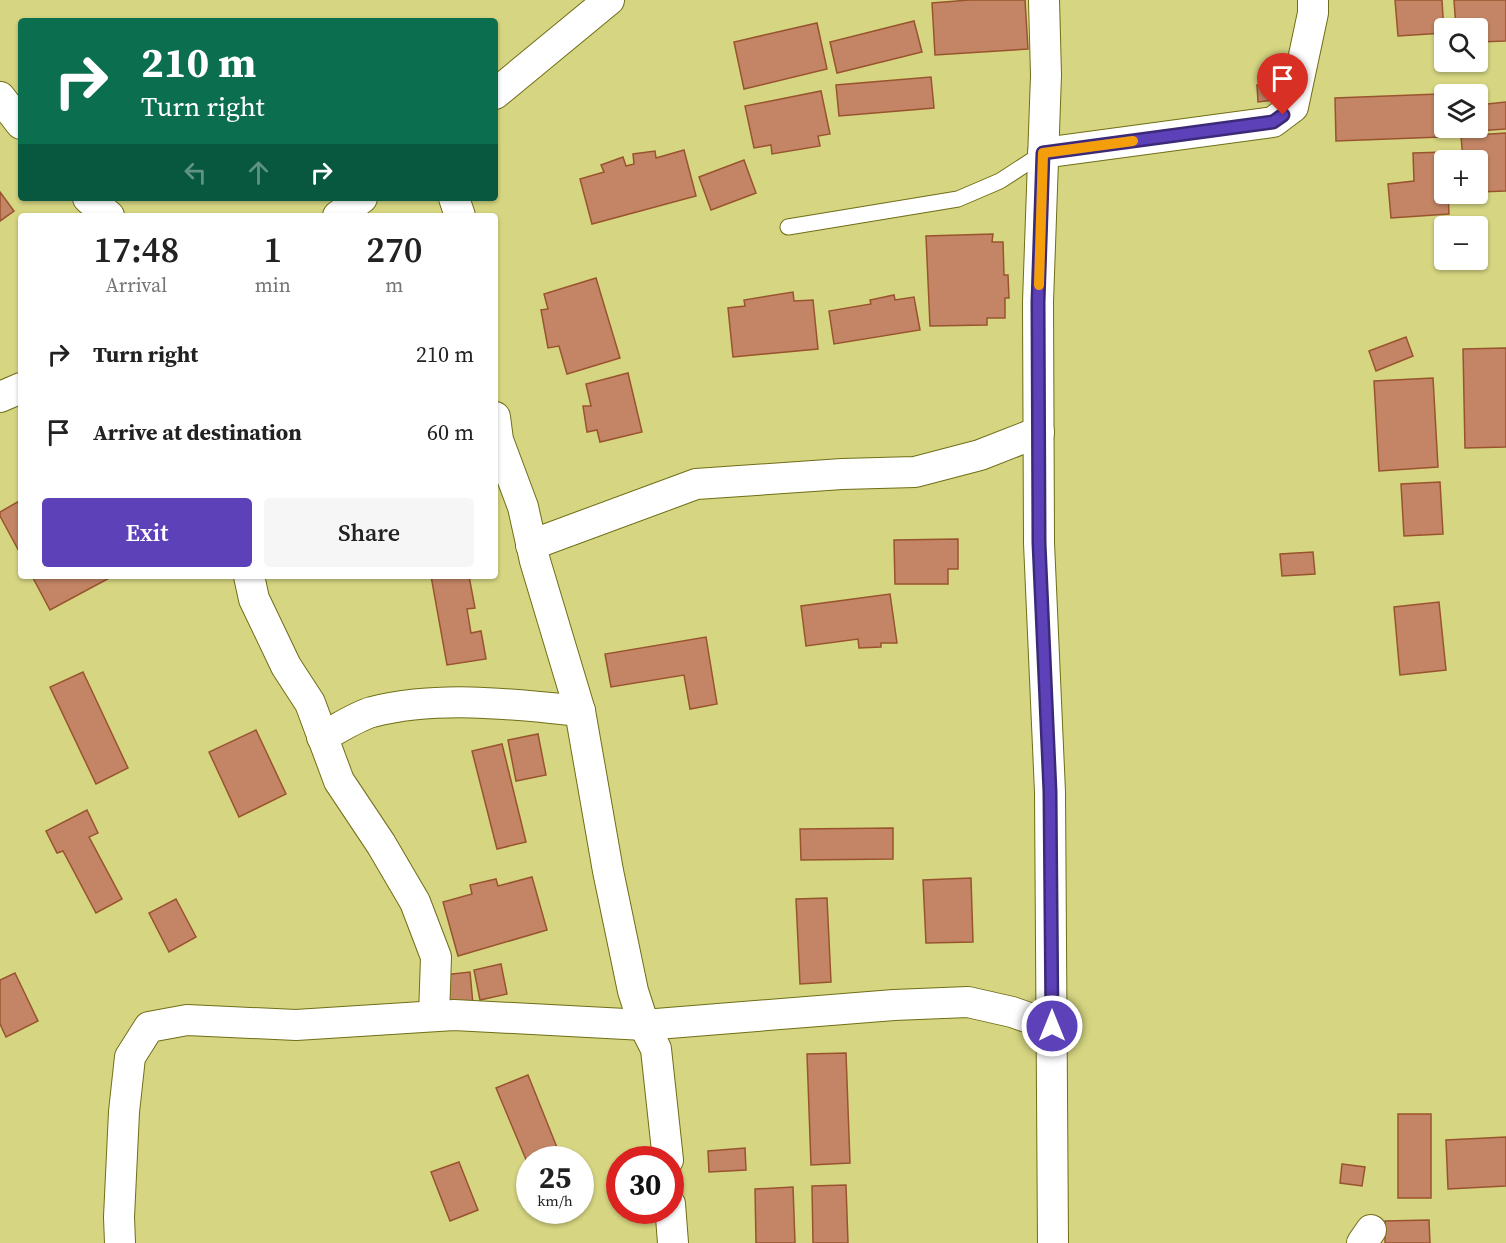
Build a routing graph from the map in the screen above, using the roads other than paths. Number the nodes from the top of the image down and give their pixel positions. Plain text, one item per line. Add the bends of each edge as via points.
1 (609, 0) edge
2 (1044, 0) edge
3 (1313, 0) edge
4 (498, 92) edge
5 (0, 97) edge
6 (18, 119) edge
7 (1043, 153) junction
8 (92, 201) edge
9 (358, 201) edge
10 (106, 213) edge
11 (342, 213) edge
12 (788, 227) dead end
13 (18, 389) edge
14 (0, 397) edge
15 (1039, 432) junction
16 (498, 440) edge
17 (531, 545) junction
18 (250, 579) edge
19 (580, 711) junction
20 (322, 737) junction
21 (434, 1016) junction
22 (644, 1025) junction
23 (1052, 1026) junction
24 (666, 1146) edge
25 (672, 1224) edge
26 (120, 1243) edge
27 (673, 1243) edge
28 (1053, 1243) edge

1 - 4 street
2 - 7 street
3 - 7 street via 1293,107 1273,122
5 - 6 street
7 - 12 lane via 1000,181 958,199
7 - 15 street
8 - 10 street
9 - 11 street
13 - 14 street
15 - 17 street via 980,455 915,472 696,484
15 - 23 street via 1039,543 1050,792
16 - 17 street via 523,507
17 - 19 street
18 - 20 street via 254,599 286,666 310,703
19 - 20 street via 502,703 427,704 371,712
19 - 22 street via 608,871
20 - 21 street via 339,781 415,902 436,957
21 - 22 street
21 - 26 street via 297,1025 187,1020 149,1027 130,1057 124,1112
22 - 23 street via 968,1002
22 - 24 street via 656,1049
23 - 28 street
25 - 27 street

